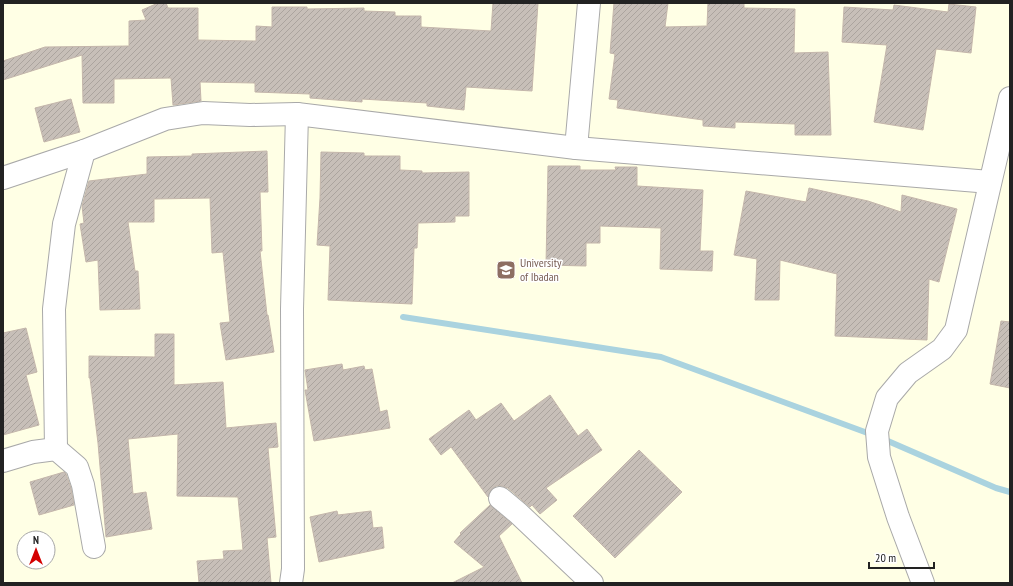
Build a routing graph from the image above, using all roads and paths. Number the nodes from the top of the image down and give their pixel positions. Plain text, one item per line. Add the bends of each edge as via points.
1 (589, 3) edge
2 (1010, 98) edge
3 (297, 114) junction
4 (576, 148) junction
5 (84, 151) junction
6 (3, 178) edge
7 (990, 182) junction
8 (56, 449) junction
9 (3, 462) edge
10 (500, 498) dead end
11 (94, 547) dead end
12 (291, 583) edge
13 (592, 583) edge
14 (923, 583) edge

1 - 4 street
2 - 7 street
3 - 4 street
3 - 5 street via 204,113 165,119
3 - 12 street via 292,309
4 - 7 street
5 - 6 street
5 - 8 street via 64,224 54,309
7 - 14 street via 956,330 942,349 908,373 887,398 877,431 879,457
8 - 9 street via 33,452
8 - 11 street via 77,467 83,485
10 - 13 street

